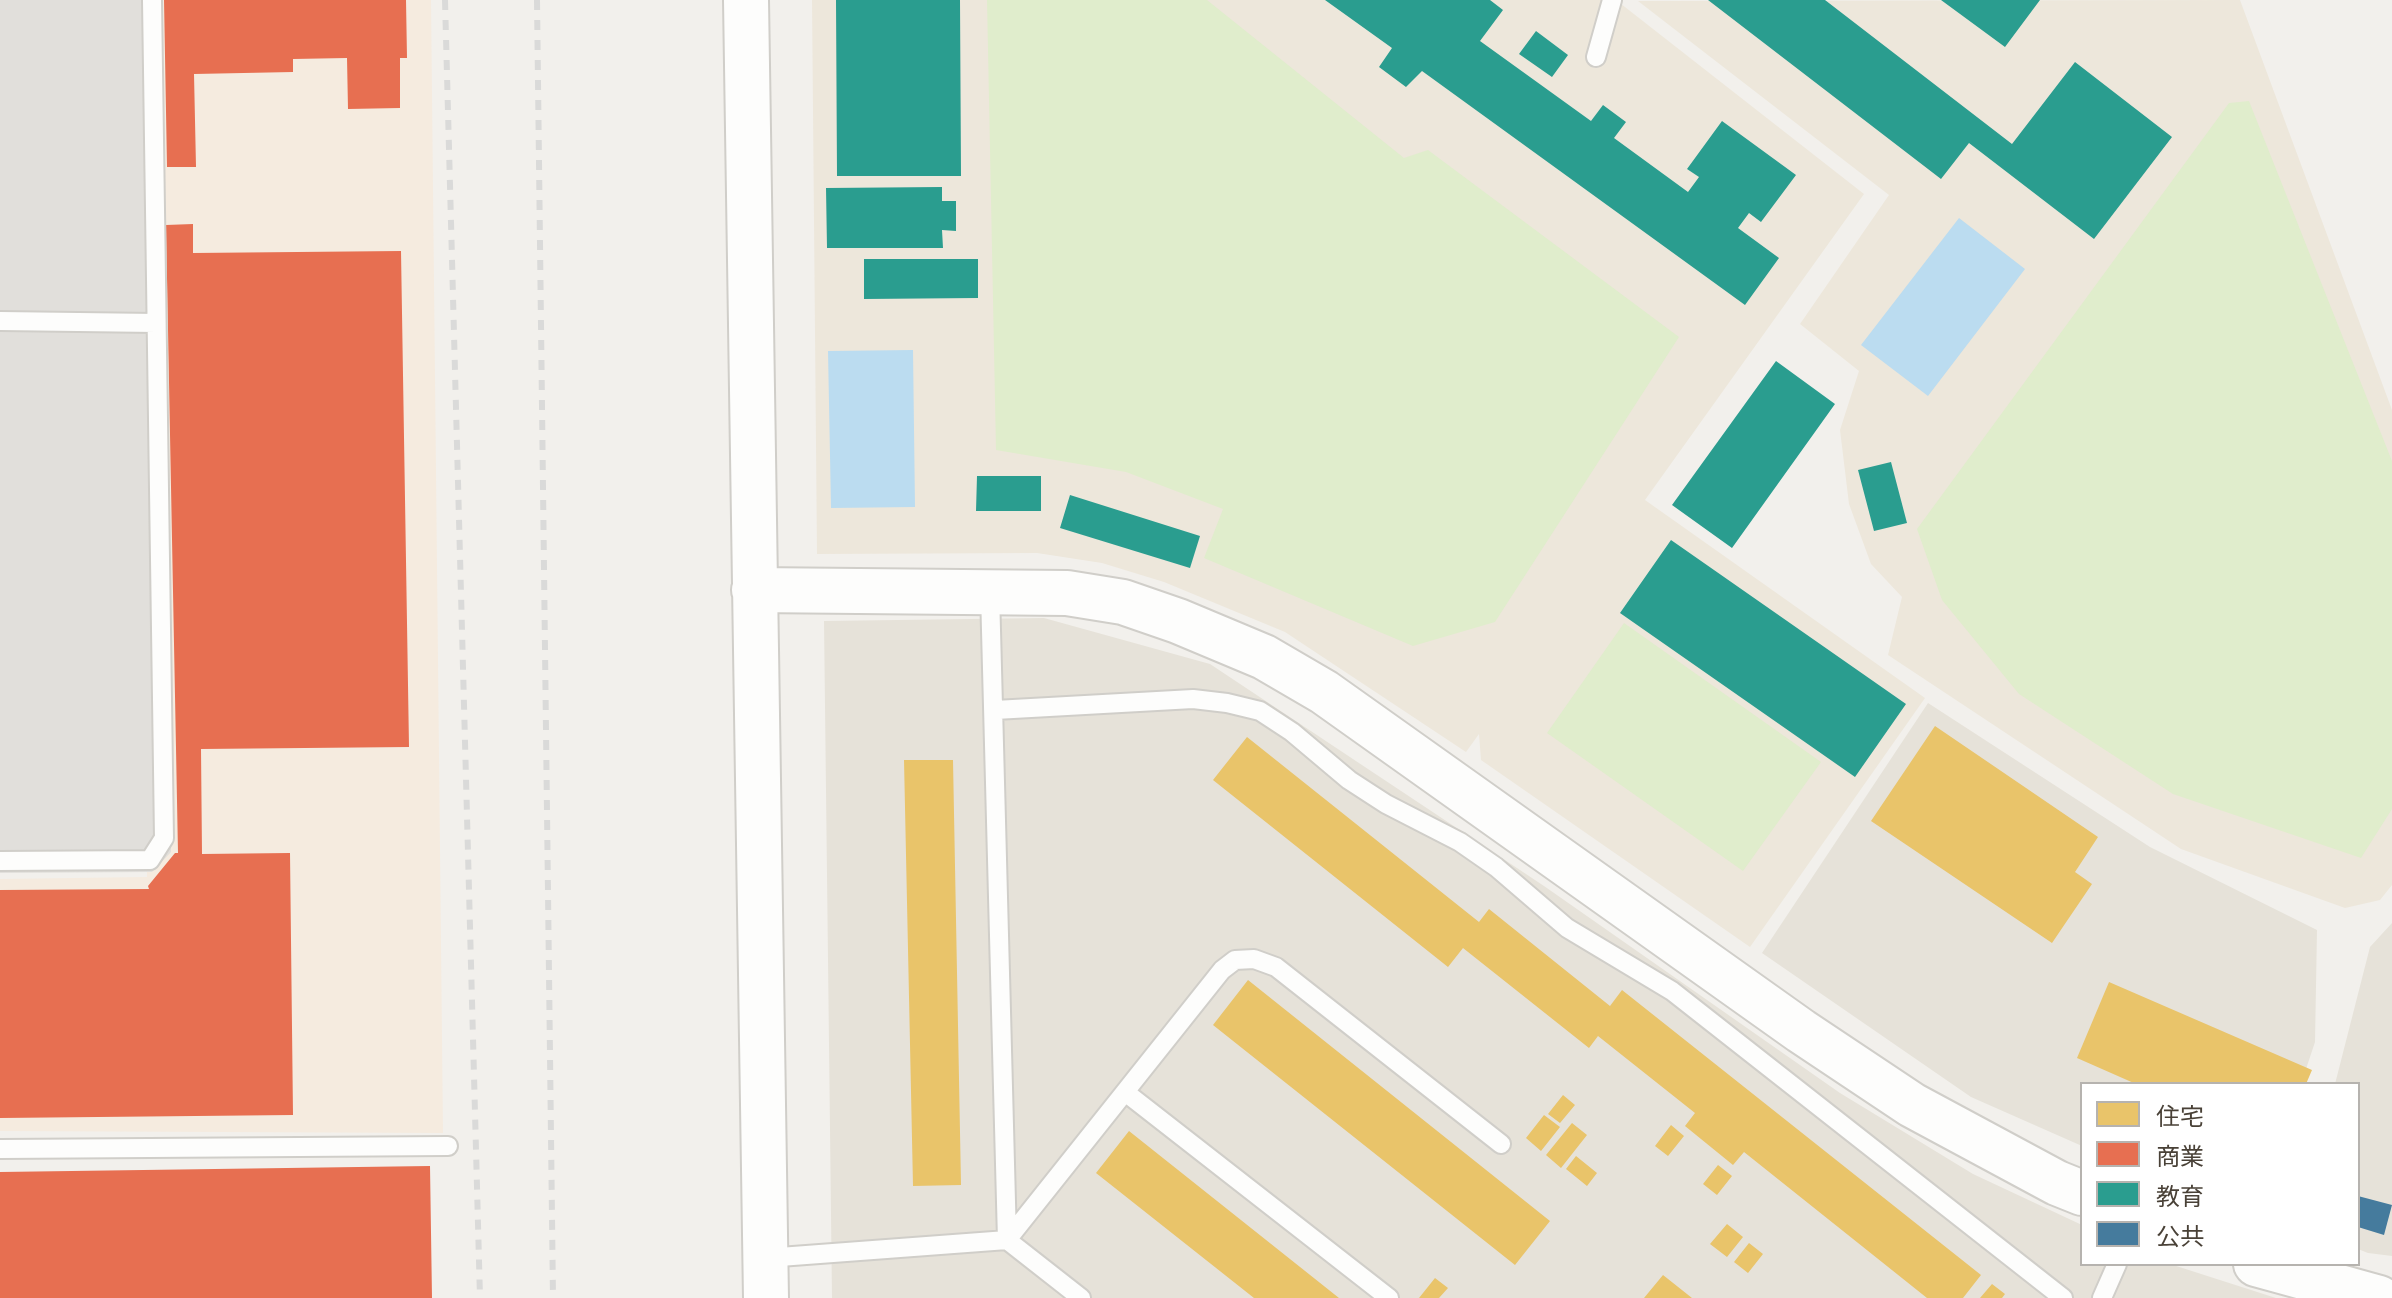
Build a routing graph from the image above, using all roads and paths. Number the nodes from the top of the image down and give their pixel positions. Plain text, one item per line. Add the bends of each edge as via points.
1 (152, 0) edge
2 (746, 0) edge
3 (1612, 0) edge
4 (1596, 57) dead end
5 (0, 321) edge
6 (156, 323) junction
7 (754, 590) junction
8 (990, 592) junction
9 (995, 710) junction
10 (0, 861) edge
11 (1125, 1092) junction
12 (1501, 1144) dead end
13 (448, 1146) dead end
14 (0, 1149) edge
15 (2080, 1192) edge
16 (1007, 1240) junction
17 (2116, 1266) edge
18 (2263, 1266) edge
19 (766, 1278) edge
20 (1081, 1298) edge
21 (1389, 1298) edge
22 (2063, 1298) edge
23 (2102, 1298) edge
24 (2379, 1298) edge

1 - 6 lane
2 - 7 street
3 - 4 lane
5 - 6 lane
6 - 10 lane via 164,838 150,860
7 - 8 street
7 - 19 street
8 - 9 lane
8 - 15 street via 1067,593 1123,602 1264,657 1324,692 1912,1105
9 - 16 lane
9 - 22 lane via 1193,699 1260,711 1349,780 1460,842 1567,928 1672,991
11 - 12 lane via 1222,970 1235,960 1254,959 1276,967
11 - 16 lane
11 - 21 lane
13 - 14 lane
16 - 19 lane
16 - 20 lane
17 - 23 lane
18 - 24 street

